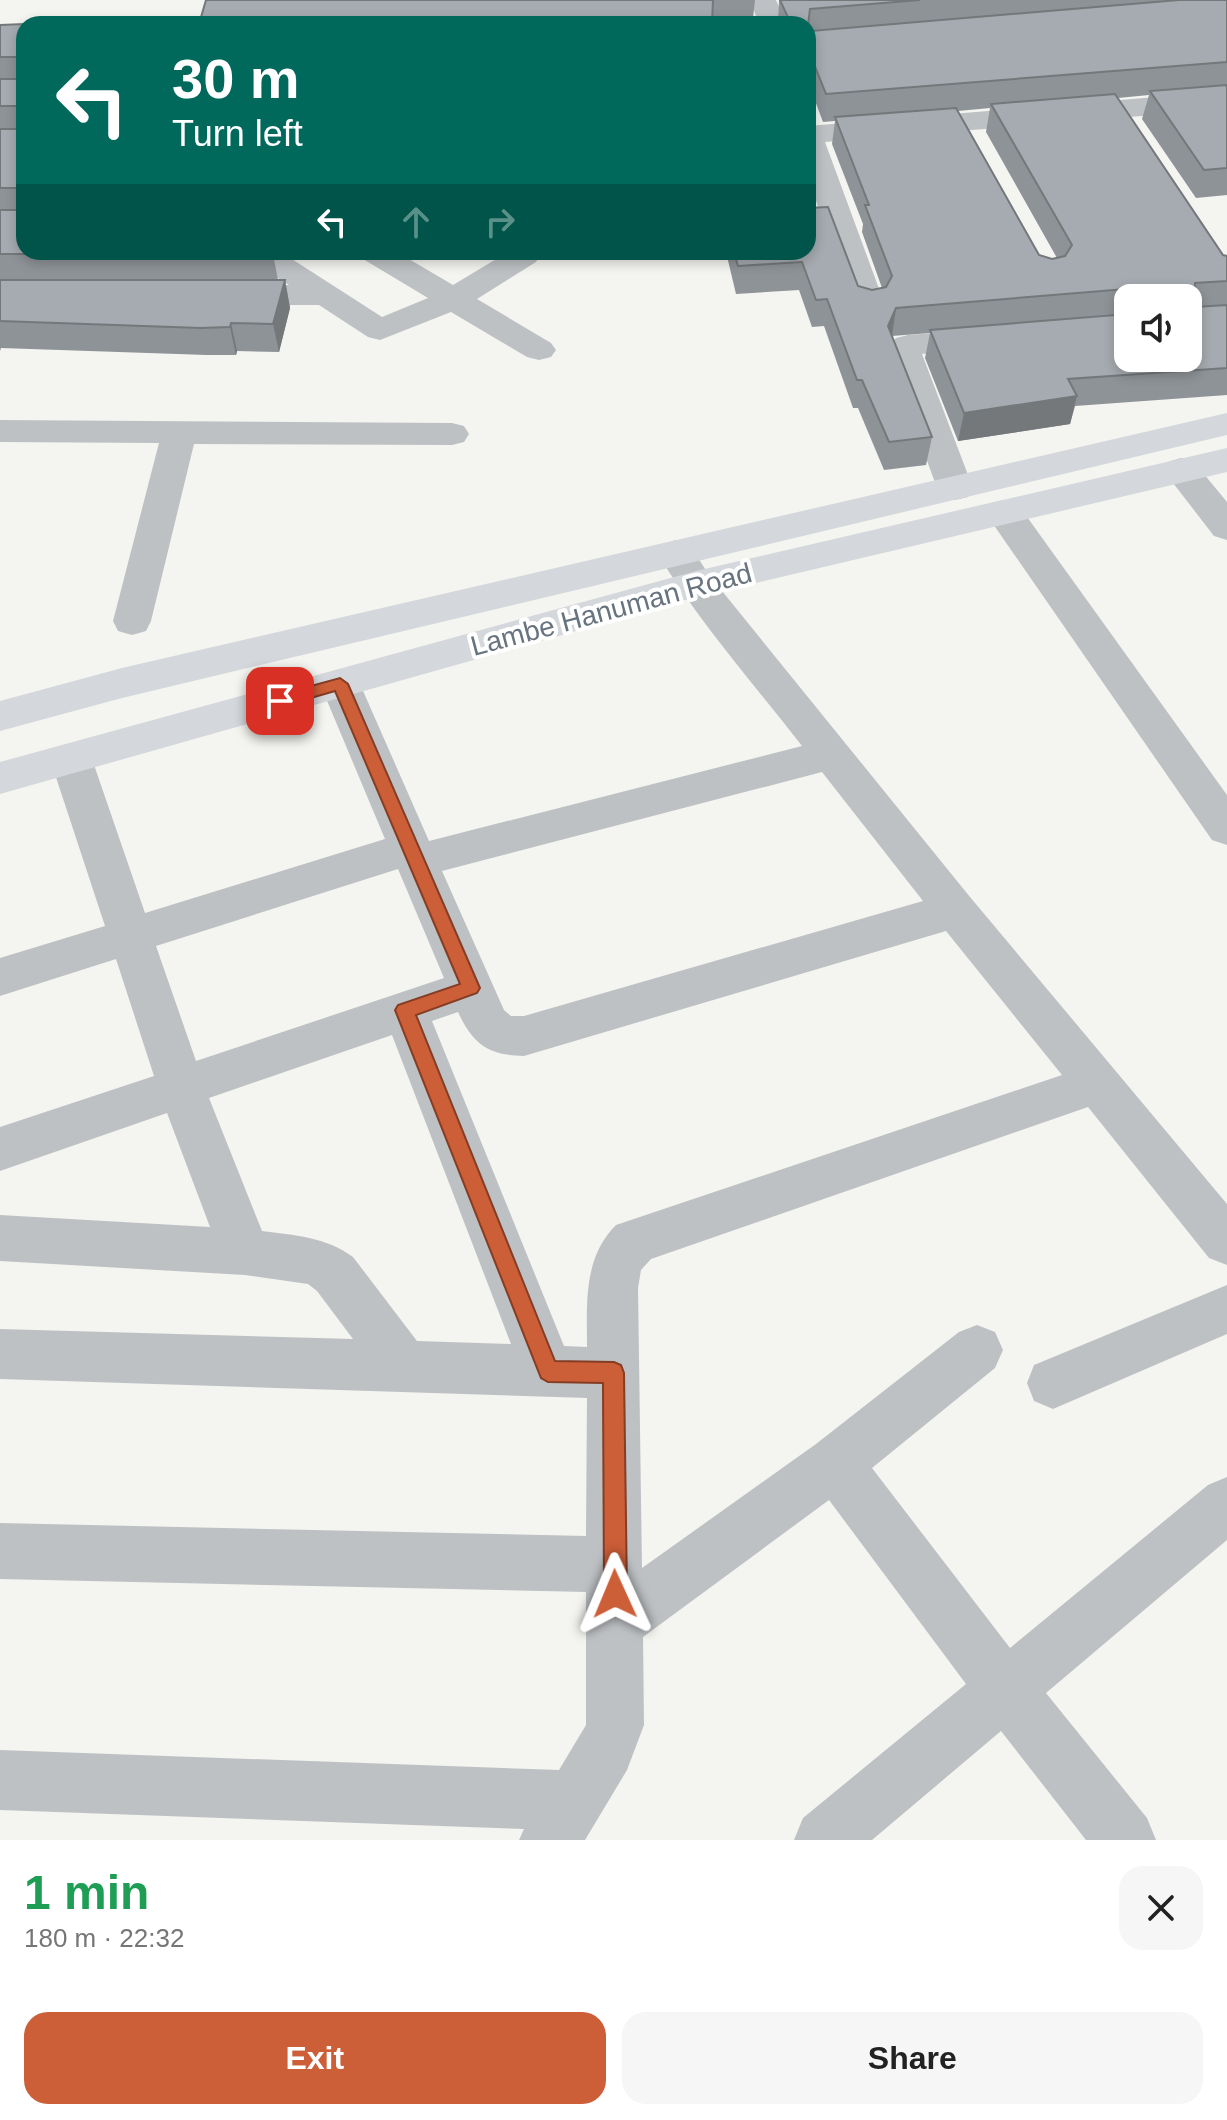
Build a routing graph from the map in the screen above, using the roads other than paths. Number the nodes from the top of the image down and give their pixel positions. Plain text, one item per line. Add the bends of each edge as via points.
1 (1227, 100) edge
2 (1118, 109) junction
3 (962, 122) junction
4 (816, 135) edge
5 (1136, 136) edge
6 (977, 150) edge
7 (816, 158) edge
8 (271, 260) edge
9 (388, 260) edge
10 (513, 260) edge
11 (201, 295) edge
12 (325, 295) junction
13 (454, 299) junction
14 (869, 305) edge
15 (1018, 336) edge
16 (539, 350) dead end
17 (1227, 424) edge
18 (0, 431) edge
19 (179, 433) junction
20 (452, 434) dead end
21 (1227, 460) edge
22 (1181, 470) junction
23 (955, 488) junction
24 (1004, 512) junction
25 (1227, 527) edge
26 (686, 568) junction
27 (132, 621) dead end
28 (340, 684) junction
29 (0, 716) edge
30 (832, 754) junction
31 (71, 759) junction
32 (0, 778) edge
33 (1227, 828) edge
34 (413, 855) junction
35 (955, 910) junction
36 (130, 935) junction
37 (0, 977) edge
38 (471, 988) junction
39 (405, 1010) junction
40 (1099, 1083) junction
41 (181, 1087) junction
42 (0, 1149) edge
43 (0, 1238) edge
44 (1227, 1242) edge
45 (245, 1252) junction
46 (1227, 1309) edge
47 (977, 1350) dead end
48 (0, 1354) edge
49 (404, 1366) junction
50 (548, 1371) junction
51 (614, 1373) junction
52 (1053, 1383) dead end
53 (835, 1463) junction
54 (1227, 1504) edge
55 (0, 1551) edge
56 (615, 1565) junction
57 (616, 1622) junction
58 (1005, 1689) junction
59 (0, 1780) edge
60 (562, 1820) edge
61 (825, 1840) edge
62 (1125, 1840) edge

1 - 2 street
2 - 3 street
2 - 5 street
3 - 4 street
3 - 6 street
7 - 14 street
8 - 12 street
9 - 13 street
10 - 13 street
11 - 12 street
12 - 13 street via 380,330
13 - 16 street
15 - 23 street via 903,349
17 - 23 street
18 - 19 street
19 - 20 street
19 - 27 street
21 - 22 street, Lambe Hanuman Road
22 - 24 street, Lambe Hanuman Road
22 - 25 street
23 - 26 street
24 - 26 street, Lambe Hanuman Road
24 - 33 street
26 - 28 street, Lambe Hanuman Road
26 - 29 street via 122,683
26 - 30 street
28 - 31 street, Lambe Hanuman Road
28 - 34 street
30 - 34 street
30 - 35 street
31 - 32 street, Lambe Hanuman Road
31 - 36 street
34 - 36 street
34 - 38 street
35 - 38 street via 524,1036 494,1032
35 - 40 street
36 - 37 street
36 - 41 street
38 - 39 street
39 - 41 street
39 - 50 street
40 - 44 street
40 - 51 street via 634,1241 615,1267
41 - 42 street
41 - 45 street
43 - 45 street
45 - 49 street via 323,1265
46 - 52 street
47 - 53 street
48 - 49 street
49 - 50 street
50 - 51 street
51 - 56 street
53 - 57 street
53 - 58 street
54 - 58 street
55 - 56 street
56 - 57 street
57 - 60 street via 615,1725
58 - 61 street
58 - 62 street
59 - 60 street

